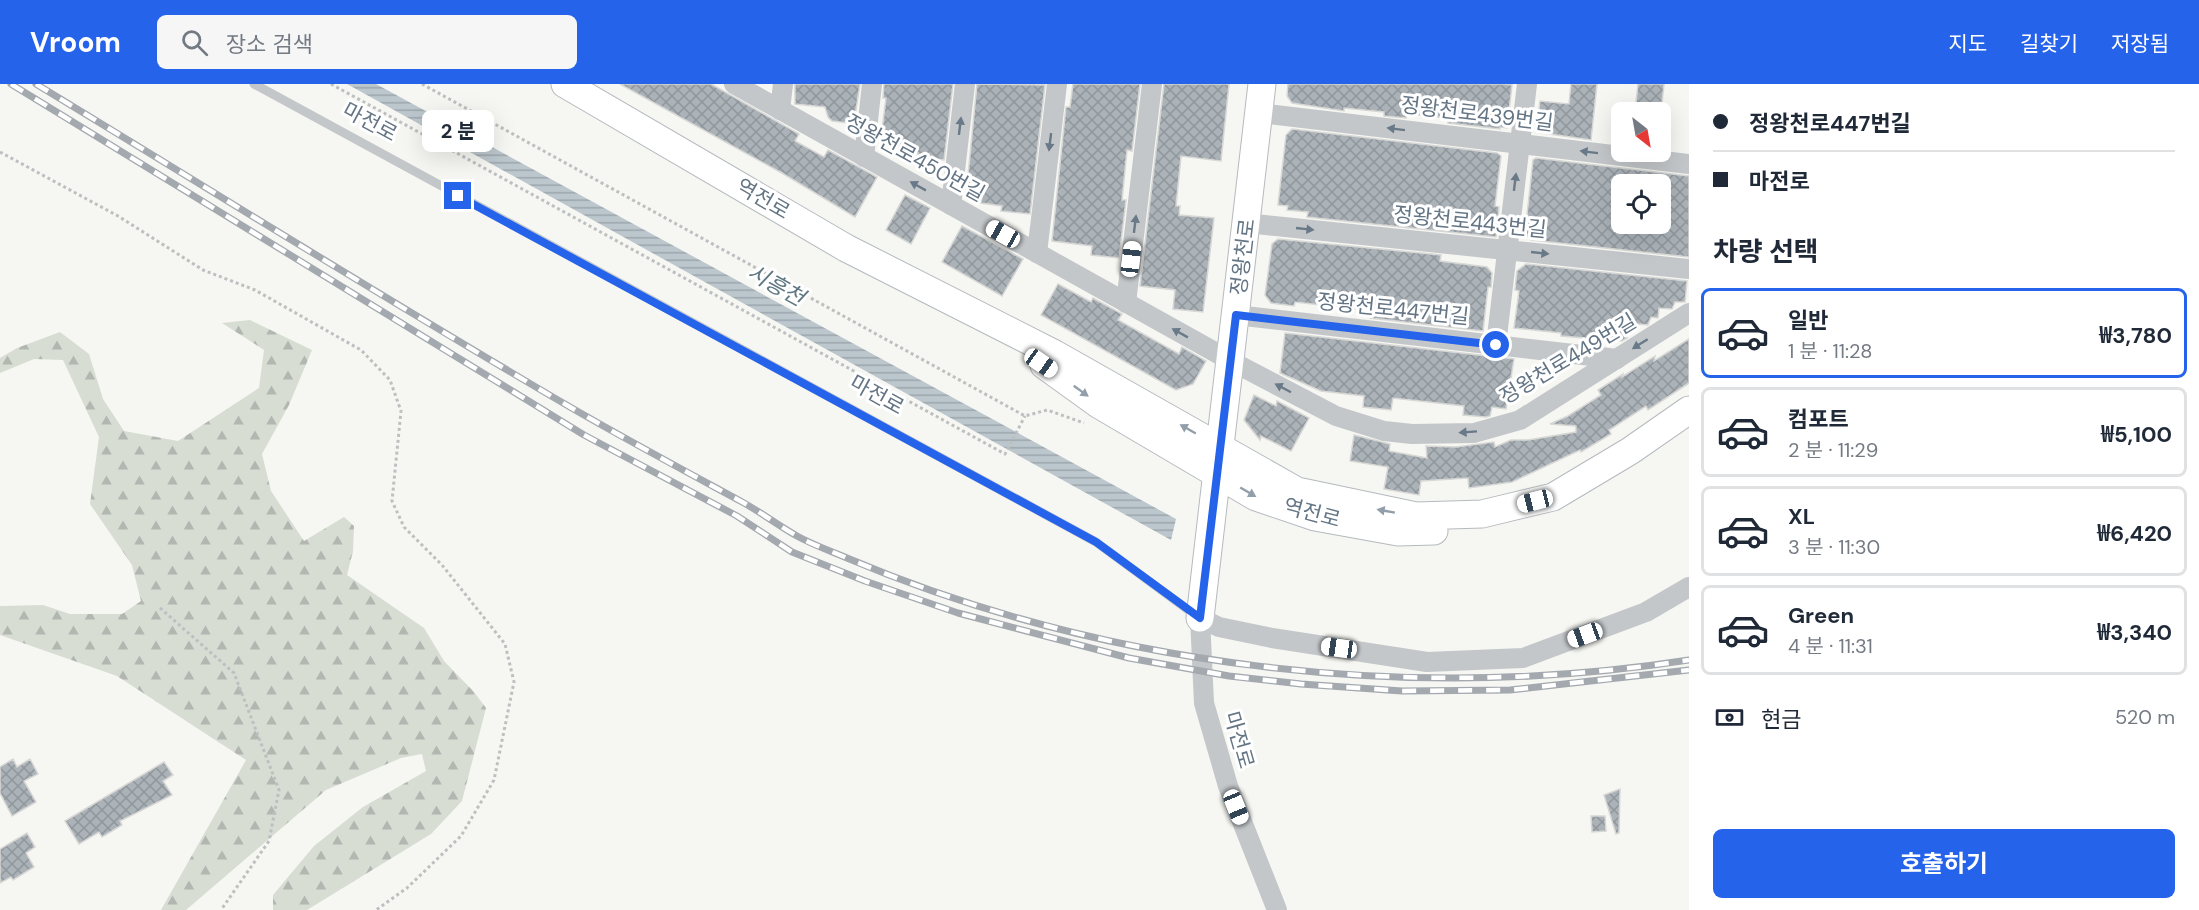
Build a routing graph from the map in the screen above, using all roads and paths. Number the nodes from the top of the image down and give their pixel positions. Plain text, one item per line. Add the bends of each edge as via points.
1 (254, 84) edge
2 (331, 84) edge
3 (422, 84) edge
4 (565, 84) edge
5 (734, 84) edge
6 (783, 84) edge
7 (872, 84) edge
8 (965, 84) edge
9 (1057, 84) edge
10 (1152, 84) edge
11 (1262, 84) edge
12 (1527, 84) edge
13 (780, 110) junction
14 (1259, 113) junction
15 (1520, 144) junction
16 (0, 152) edge
17 (864, 157) junction
18 (1689, 164) edge
19 (951, 205) junction
20 (1246, 223) junction
21 (1507, 250) junction
22 (1037, 253) junction
23 (1689, 268) edge
24 (1126, 303) junction
25 (1689, 313) edge
26 (1236, 315) junction
27 (1496, 345) junction
28 (1617, 359) junction
29 (1231, 361) junction
30 (1689, 410) edge
31 (1025, 416) junction
32 (1090, 425) dead end
33 (1689, 426) edge
34 (1219, 461) junction
35 (1689, 587) edge
36 (160, 608) dead end
37 (1200, 618) junction
38 (221, 910) edge
39 (376, 910) edge
40 (1277, 910) edge

1 - 37 lane, 마전로 via 1096,542
2 - 31 path via 1005,454
3 - 31 path
4 - 34 main road, 역전로 via 846,248 965,308 1098,404
5 - 13 street, 정왕천로450번길
6 - 13 street
7 - 17 street
19 -> 8 street
9 -> 22 street
24 -> 10 street
11 - 14 main road, 정왕천로
12 - 15 street
13 - 17 street, 정왕천로450번길
15 -> 14 street, 정왕천로439번길
14 - 20 main road, 정왕천로
18 -> 15 street, 정왕천로439번길
21 -> 15 street
16 - 39 path via 118,216 203,270 255,291 361,350 390,380 401,411 392,501 404,527 442,565 505,644 514,682 494,780 461,836 407,888
19 -> 17 street, 정왕천로450번길
19 - 22 street, 정왕천로450번길
20 -> 21 street, 정왕천로443번길
20 - 26 main road, 정왕천로
21 -> 23 street, 정왕천로443번길
21 - 27 street
22 - 24 street, 정왕천로450번길
29 -> 24 street, 정왕천로450번길
25 -> 28 street, 정왕천로449번길
26 - 27 street, 정왕천로447번길
26 - 29 main road, 정왕천로
27 - 28 street, 정왕천로447번길
28 -> 29 street, 정왕천로449번길 via 1520,420 1474,433 1412,434 1384,431 1335,416
29 - 34 main road, 정왕천로
30 -> 34 main road, 역전로 via 1553,497 1482,514 1416,516 1297,491
31 - 32 path via 1047,410
34 -> 33 main road, 역전로 via 1257,497 1315,517 1398,532 1445,531 1494,524 1571,502
34 - 37 main road, 정왕천로
35 - 37 street via 1646,612 1523,658 1428,662 1272,638 1219,627
36 - 38 path via 234,673 279,790 269,840
37 - 40 street, 마전로 via 1204,703 1228,786

